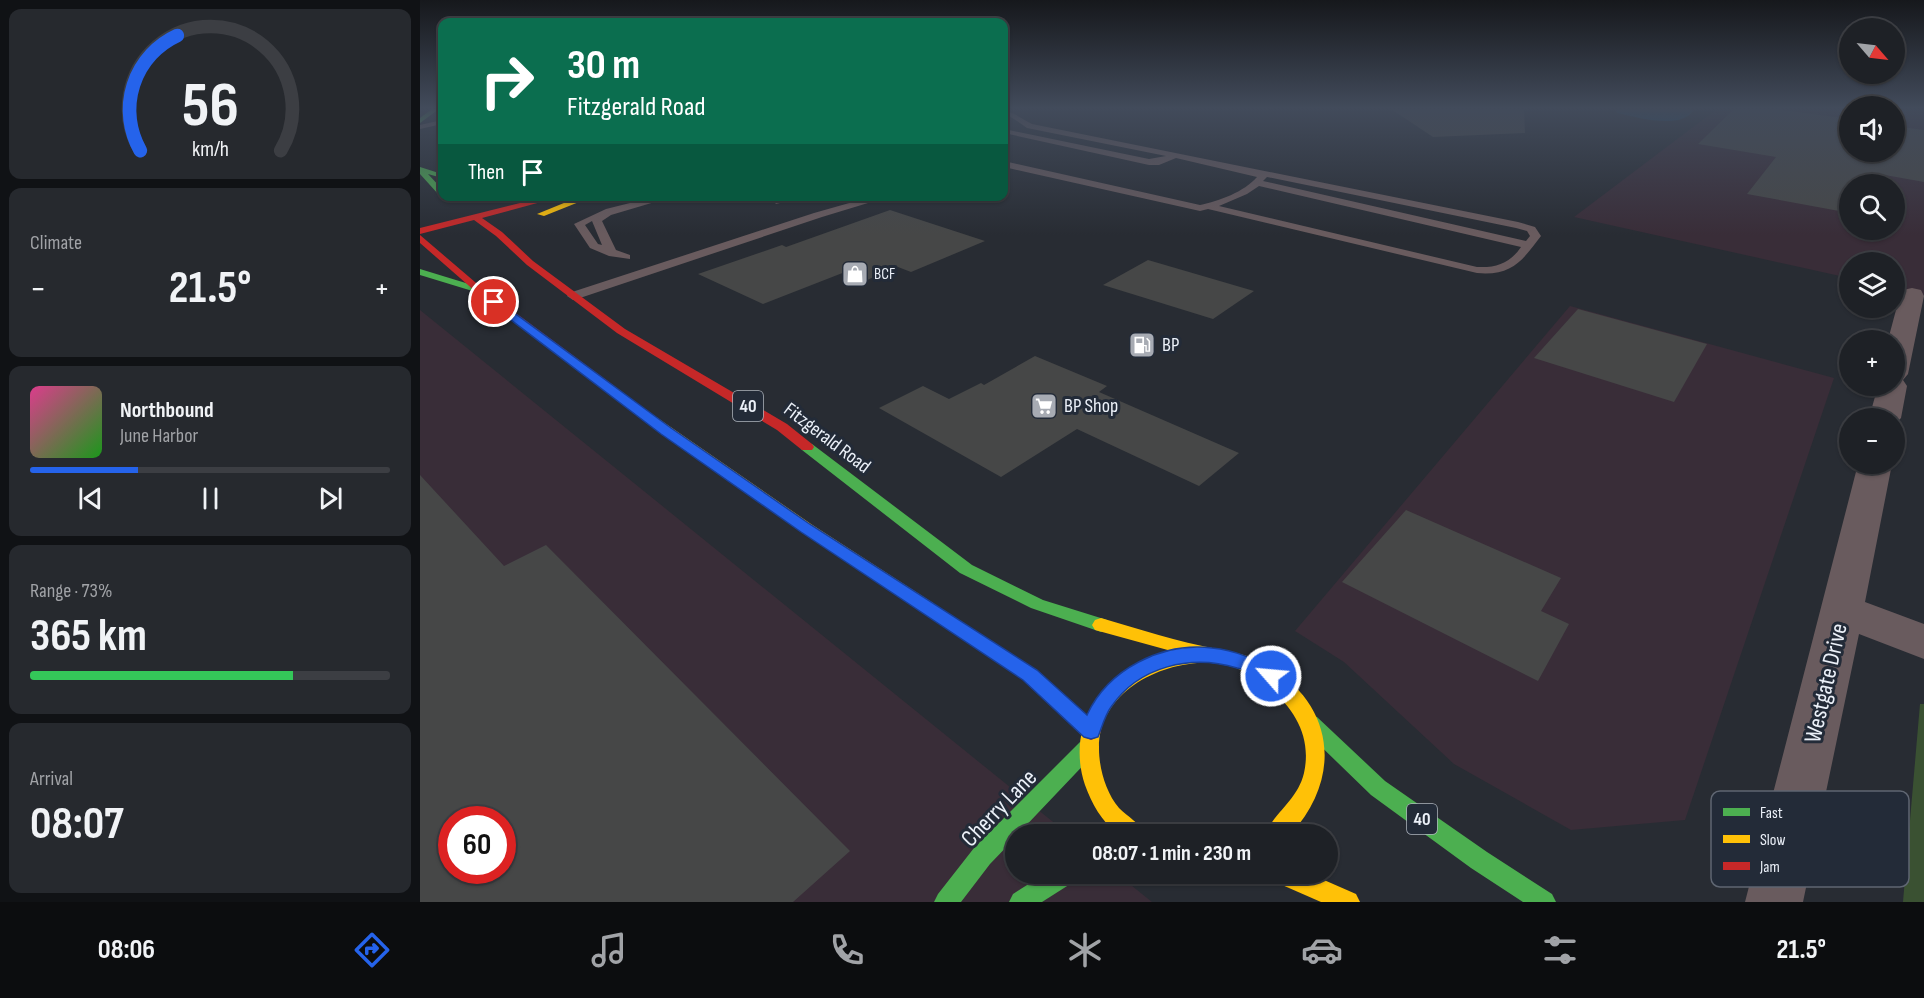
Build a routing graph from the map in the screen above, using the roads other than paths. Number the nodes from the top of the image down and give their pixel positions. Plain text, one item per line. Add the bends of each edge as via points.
1 (1098, 151) edge
2 (1158, 151) edge
3 (1178, 155) junction
4 (1008, 165) edge
5 (420, 170) edge
6 (438, 175) edge
7 (1260, 178) junction
8 (438, 189) edge
9 (540, 201) edge
10 (577, 201) edge
11 (650, 201) edge
12 (872, 201) edge
13 (454, 202) edge
14 (863, 204) junction
15 (1211, 207) junction
16 (613, 210) junction
17 (882, 210) dead end
18 (420, 217) edge
19 (475, 217) junction
20 (528, 219) dead end
21 (420, 231) edge
22 (420, 238) edge
23 (1528, 244) junction
24 (613, 254) junction
25 (626, 257) dead end
26 (420, 272) edge
27 (479, 290) junction
28 (1912, 294) dead end
29 (573, 296) junction
30 (1904, 330) edge
31 (1873, 474) edge
32 (1844, 610) junction
33 (1924, 642) edge
34 (1212, 655) junction
35 (1310, 723) junction
36 (1091, 730) junction
37 (1088, 748) junction
38 (1801, 791) edge
39 (1122, 824) edge
40 (1286, 824) edge
41 (1050, 884) edge
42 (1304, 884) edge
43 (1778, 887) edge
44 (946, 902) edge
45 (1021, 902) edge
46 (1348, 902) edge
47 (1544, 902) edge
48 (1774, 902) edge

1 - 3 lane via 1149,162
2 - 3 lane
3 - 7 lane
4 - 15 lane via 1187,206
5 - 6 main road
5 - 8 main road
7 - 15 lane
7 - 23 lane
7 - 23 lane via 1518,225 1531,229 1536,236
9 - 19 main road
10 - 20 main road
11 - 16 lane
12 - 14 lane
13 - 18 main road
13 - 19 main road, Fitzgerald Road
14 - 17 lane
14 - 29 lane via 818,215
15 - 23 lane via 1491,272 1510,266
16 - 24 lane via 597,220
16 - 24 lane via 579,224 594,246
19 - 21 main road
19 - 29 main road, Fitzgerald Road / 40 via 504,231 530,263
22 - 27 main road
24 - 25 lane
26 - 27 main road
27 - 36 main road via 666,431 1030,675
28 - 30 street
29 - 34 main road, Fitzgerald Road / 40 via 621,331 782,427 966,569 1037,604 1122,632
31 - 32 street, Westgate Drive
32 - 33 street
32 - 38 street, Westgate Drive
34 - 35 main road, 40 via 1243,662 1271,676 1294,697
34 - 36 main road, 40 via 1180,656 1150,664 1132,675 1103,703
35 - 40 main road, 40 via 1317,753 1314,784 1298,813
35 - 47 main road, 40 via 1378,788
36 - 37 main road, 40
37 - 39 main road, 40 via 1092,780 1108,811
37 - 44 main road, Cherry Lane via 982,856
41 - 45 main road
42 - 46 main road
43 - 48 street, Westgate Drive

